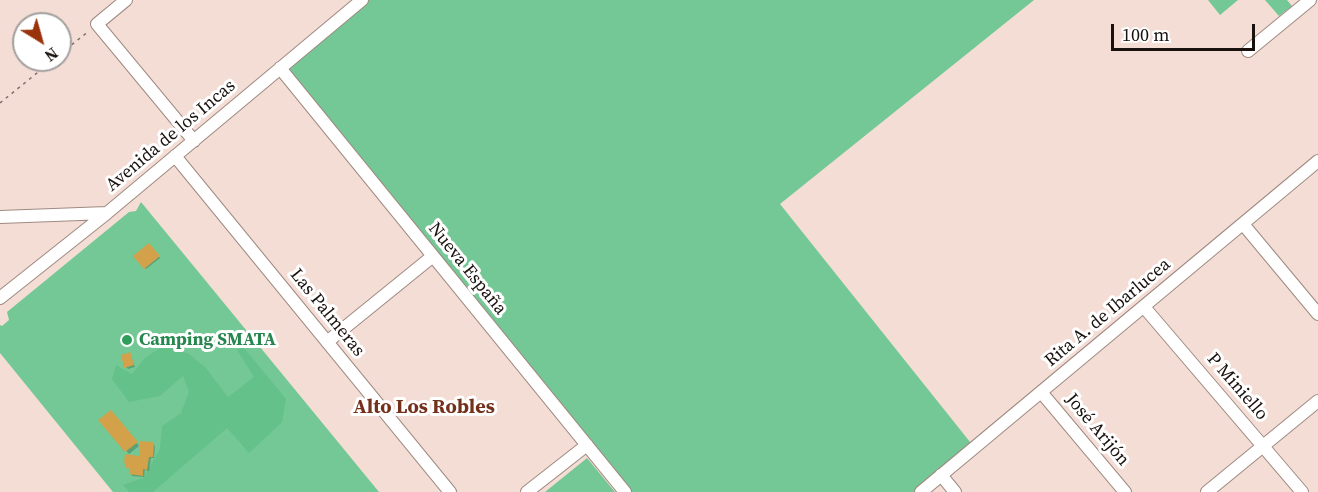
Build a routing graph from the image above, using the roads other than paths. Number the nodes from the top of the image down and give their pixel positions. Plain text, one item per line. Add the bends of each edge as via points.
1 (126, 0) edge
2 (362, 0) edge
3 (1310, 0) edge
4 (1248, 51) dead end
5 (280, 68) junction
6 (194, 141) junction
7 (175, 156) junction
8 (1318, 161) edge
9 (106, 213) junction
10 (0, 217) edge
11 (1244, 224) junction
12 (433, 256) junction
13 (0, 298) edge
14 (1144, 307) junction
15 (1318, 314) edge
16 (327, 342) junction
17 (1041, 392) junction
18 (1318, 401) edge
19 (587, 445) junction
20 (1264, 445) junction
21 (941, 475) junction
22 (450, 492) edge
23 (527, 492) edge
24 (626, 492) edge
25 (921, 492) edge
26 (955, 492) edge
27 (1125, 492) edge
28 (1207, 492) edge
29 (1302, 492) edge

1 - 6 street via 97,24
2 - 5 street, Avenida de los Incas
3 - 4 street
5 - 6 street, Avenida de los Incas
5 - 12 street, Nueva España
6 - 7 street, Avenida de los Incas
7 - 9 street, Avenida de los Incas
7 - 16 street, Las Palmeras
8 - 11 street, Rita A. de Ibarlucea
9 - 10 street
9 - 13 street, Avenida de los Incas
11 - 14 street, Rita A. de Ibarlucea
11 - 15 street
12 - 16 street
12 - 19 street, Nueva España
14 - 17 street, Rita A. de Ibarlucea
14 - 20 street, P Miniello
16 - 22 street, Las Palmeras
17 - 21 street, Rita A. de Ibarlucea
17 - 27 street, José Arijón
18 - 20 street
19 - 23 street
19 - 24 street, Nueva España
20 - 28 street
20 - 29 street, P Miniello
21 - 25 street, Rita A. de Ibarlucea
21 - 26 street

